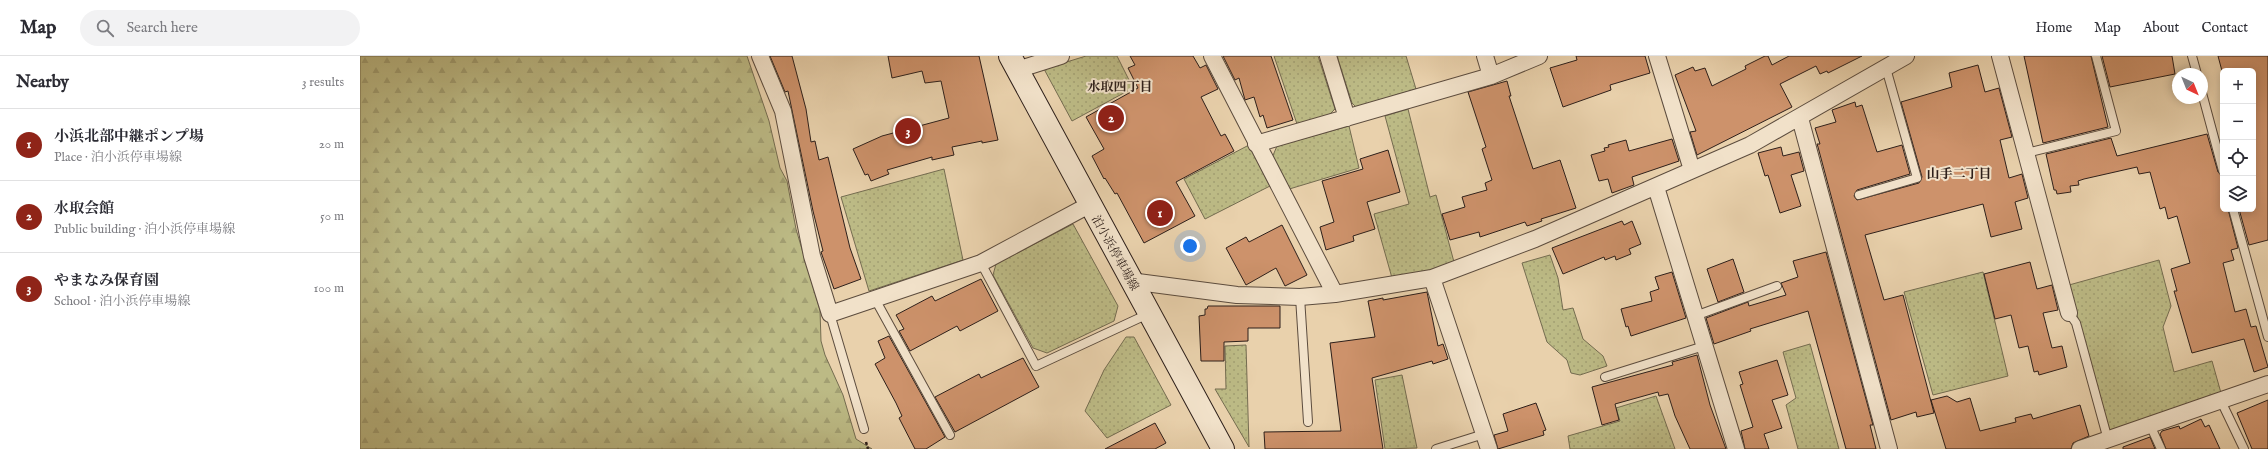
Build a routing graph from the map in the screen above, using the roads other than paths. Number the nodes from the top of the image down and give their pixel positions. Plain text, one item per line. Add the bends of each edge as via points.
1 (760, 56) edge
2 (1061, 56) edge
3 (1212, 56) edge
4 (1328, 56) edge
5 (1485, 56) edge
6 (1540, 56) edge
7 (1657, 56) edge
8 (1906, 56) edge
9 (2000, 56) edge
10 (2096, 56) edge
11 (2192, 56) edge
12 (1013, 63) edge
13 (1886, 68) junction
14 (2195, 68) edge
15 (1491, 76) junction
16 (2205, 104) edge
17 (1347, 118) junction
18 (1800, 118) junction
19 (1256, 144) junction
20 (2026, 153) junction
21 (2220, 160) edge
22 (1692, 170) junction
23 (1656, 187) junction
24 (1859, 195) dead end
25 (1089, 205) junction
26 (2234, 212) edge
27 (981, 263) junction
28 (1432, 278) junction
29 (1130, 281) junction
30 (1777, 286) dead end
31 (1335, 294) junction
32 (1300, 297) junction
33 (875, 299) junction
34 (2069, 313) joint
35 (830, 314) junction
36 (1148, 314) junction
37 (1695, 316) junction
38 (2268, 337) edge
39 (1704, 346) junction
40 (1605, 377) dead end
41 (2268, 384) edge
42 (2221, 400) junction
43 (1308, 422) dead end
44 (2150, 425) junction
45 (864, 429) dead end
46 (950, 435) dead end
47 (2108, 440) junction
48 (1486, 442) edge
49 (1223, 449) edge
50 (1436, 449) edge
51 (1736, 449) edge
52 (1889, 449) edge
53 (2080, 449) edge
54 (2161, 449) edge
55 (2244, 449) edge

1 - 35 street via 782,111 812,256
2 - 12 street
3 - 19 street
4 - 17 street
5 - 15 street
6 - 15 street
7 - 22 street
8 - 13 street
9 - 20 street
10 - 20 lane via 2116,131
11 - 14 lane
12 - 25 main road, 泊小浜停車場線
13 - 18 street
13 - 24 lane via 1917,178
15 - 17 street
16 - 21 lane
17 - 19 street
18 - 22 street via 1750,145
18 - 52 street
19 - 31 street
20 - 34 street
22 - 23 street
23 - 28 street via 1535,239
23 - 37 street
25 - 27 street
25 - 29 main road, 泊小浜停車場線
26 - 38 lane
27 - 33 street
27 - 36 lane via 1036,366
28 - 31 street
28 - 48 street
29 - 32 street via 1237,295
29 - 36 main road, 泊小浜停車場線
30 - 37 lane
31 - 32 street
32 - 43 lane
33 - 35 street
33 - 46 lane
34 - 47 lane via 2076,323
35 - 45 lane
36 - 49 main road, 泊小浜停車場線
37 - 39 street
39 - 40 lane
39 - 51 street
41 - 42 street
42 - 44 street
42 - 55 lane
44 - 47 street
44 - 54 lane
47 - 53 street
48 - 50 lane

